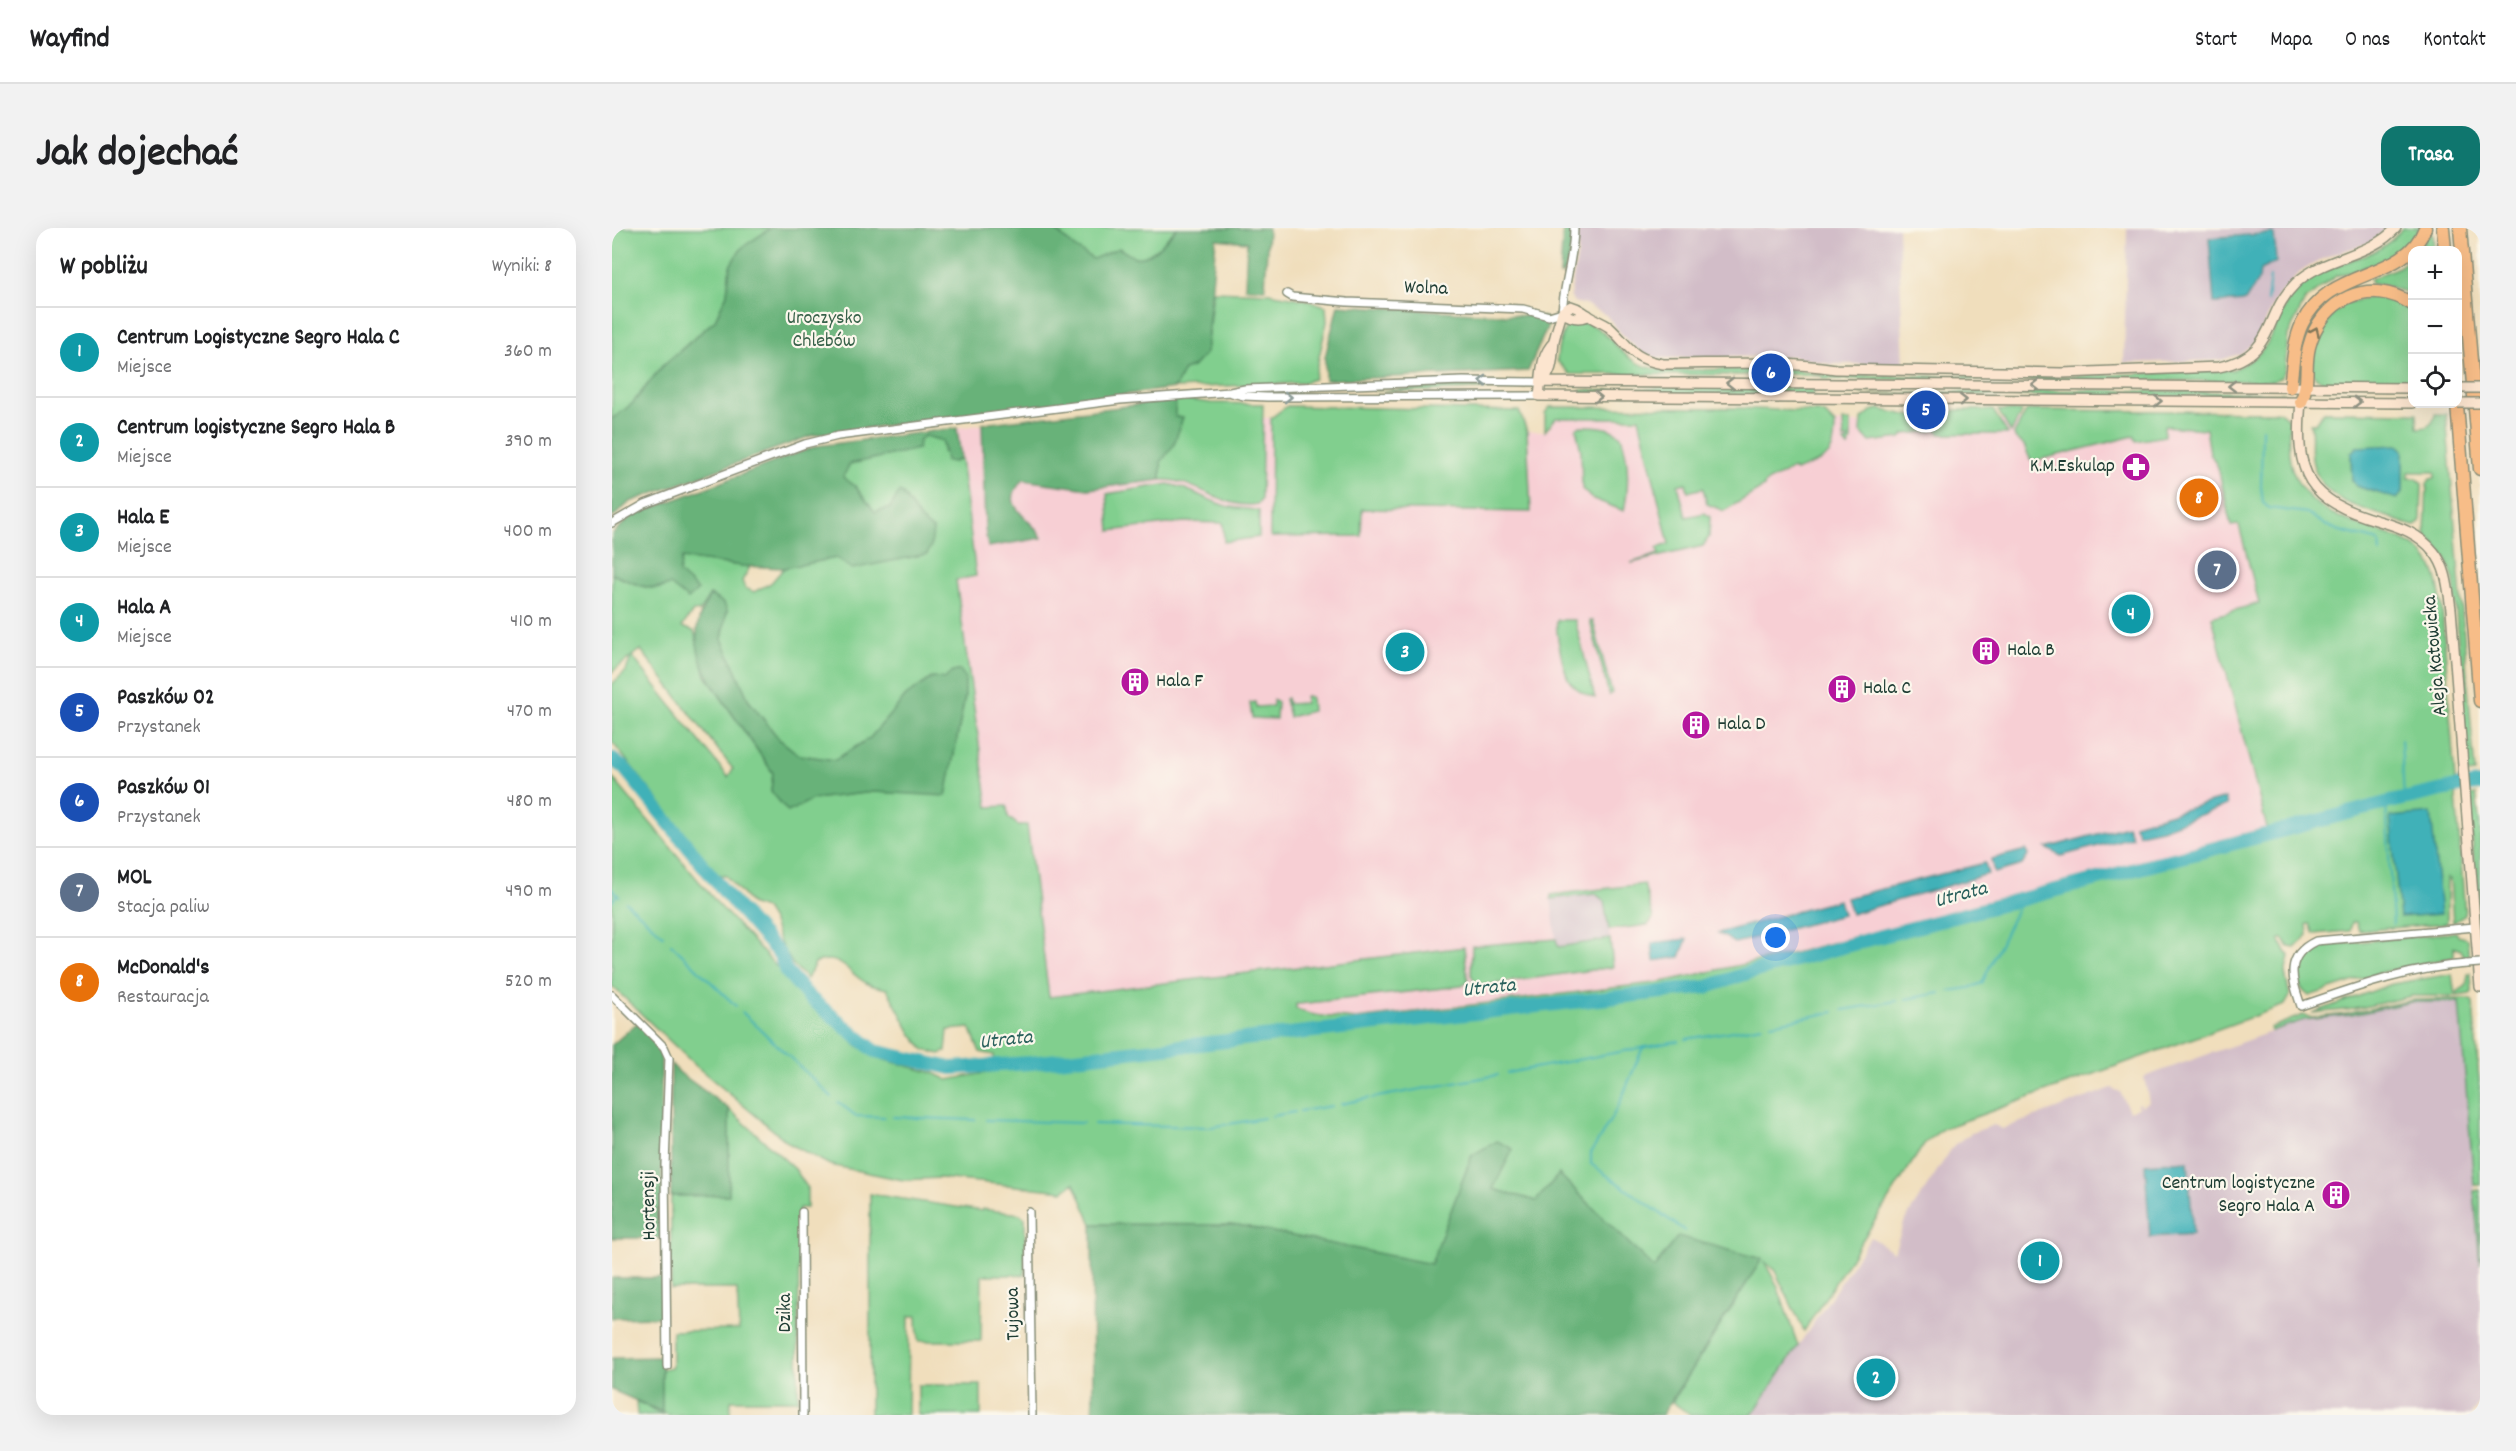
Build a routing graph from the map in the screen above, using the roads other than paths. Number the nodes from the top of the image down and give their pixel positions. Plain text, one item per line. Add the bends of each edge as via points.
1 (1574, 228) edge
2 (2396, 228) edge
3 (2425, 228) edge
4 (2443, 228) edge
5 (2460, 228) edge
6 (2445, 246) edge
7 (1287, 294) dead end
8 (2408, 302) edge
9 (1562, 312) junction
10 (1542, 382) junction
11 (2290, 387) junction
12 (2307, 388) junction
13 (2408, 388) edge
14 (2462, 388) edge
15 (2480, 388) edge
16 (1230, 392) junction
17 (1539, 396) junction
18 (2301, 402) junction
19 (2408, 403) edge
20 (2462, 403) edge
21 (2480, 404) edge
22 (2457, 408) edge
23 (2476, 418) junction
24 (2480, 435) edge
25 (2480, 469) edge
26 (612, 523) edge
27 (2480, 701) edge
28 (2475, 927) junction
29 (2480, 963) edge
30 (2480, 987) edge
31 (612, 995) edge
32 (802, 1212) dead end
33 (1029, 1212) dead end
34 (667, 1366) dead end
35 (803, 1415) edge
36 (1032, 1415) edge

1 - 9 street via 1574,250 1564,285
2 - 9 street via 2369,248 2305,276 2286,293 2271,328 2255,350 2235,363 2219,367 2062,373 1663,364 1635,355 1611,329 1581,309 1571,306
3 - 11 highway via 2413,248 2396,262 2330,290 2313,306 2297,336
4 - 6 highway
5 - 23 highway
7 - 9 street, Wolna via 1335,302 1518,308 1550,316
12 -> 8 highway via 2308,349 2322,316 2333,306 2345,297 2372,291
9 - 10 street via 1542,366
11 -> 10 street
10 -> 16 street via 1339,384
10 - 17 street
11 - 12 street
11 - 18 street
12 - 13 street
12 - 18 highway
14 - 15 street, bridge
16 -> 17 street via 1267,397
16 - 26 street via 1120,400 821,439 645,504
17 -> 18 street
18 -> 19 street
18 - 28 street, Aleja Katowicka via 2301,454 2318,491 2346,511 2418,536 2441,562 2448,583
20 - 21 street, bridge
22 - 27 highway
23 - 24 highway
23 - 25 highway
28 - 29 street, bridge via 2316,941 2298,954 2292,974 2301,1006 2403,972
28 - 30 street, Aleja Katowicka
31 - 34 street, Hortensji via 664,1047 669,1066 665,1165
32 - 35 street, Dzika
33 - 36 street, Tujowa

